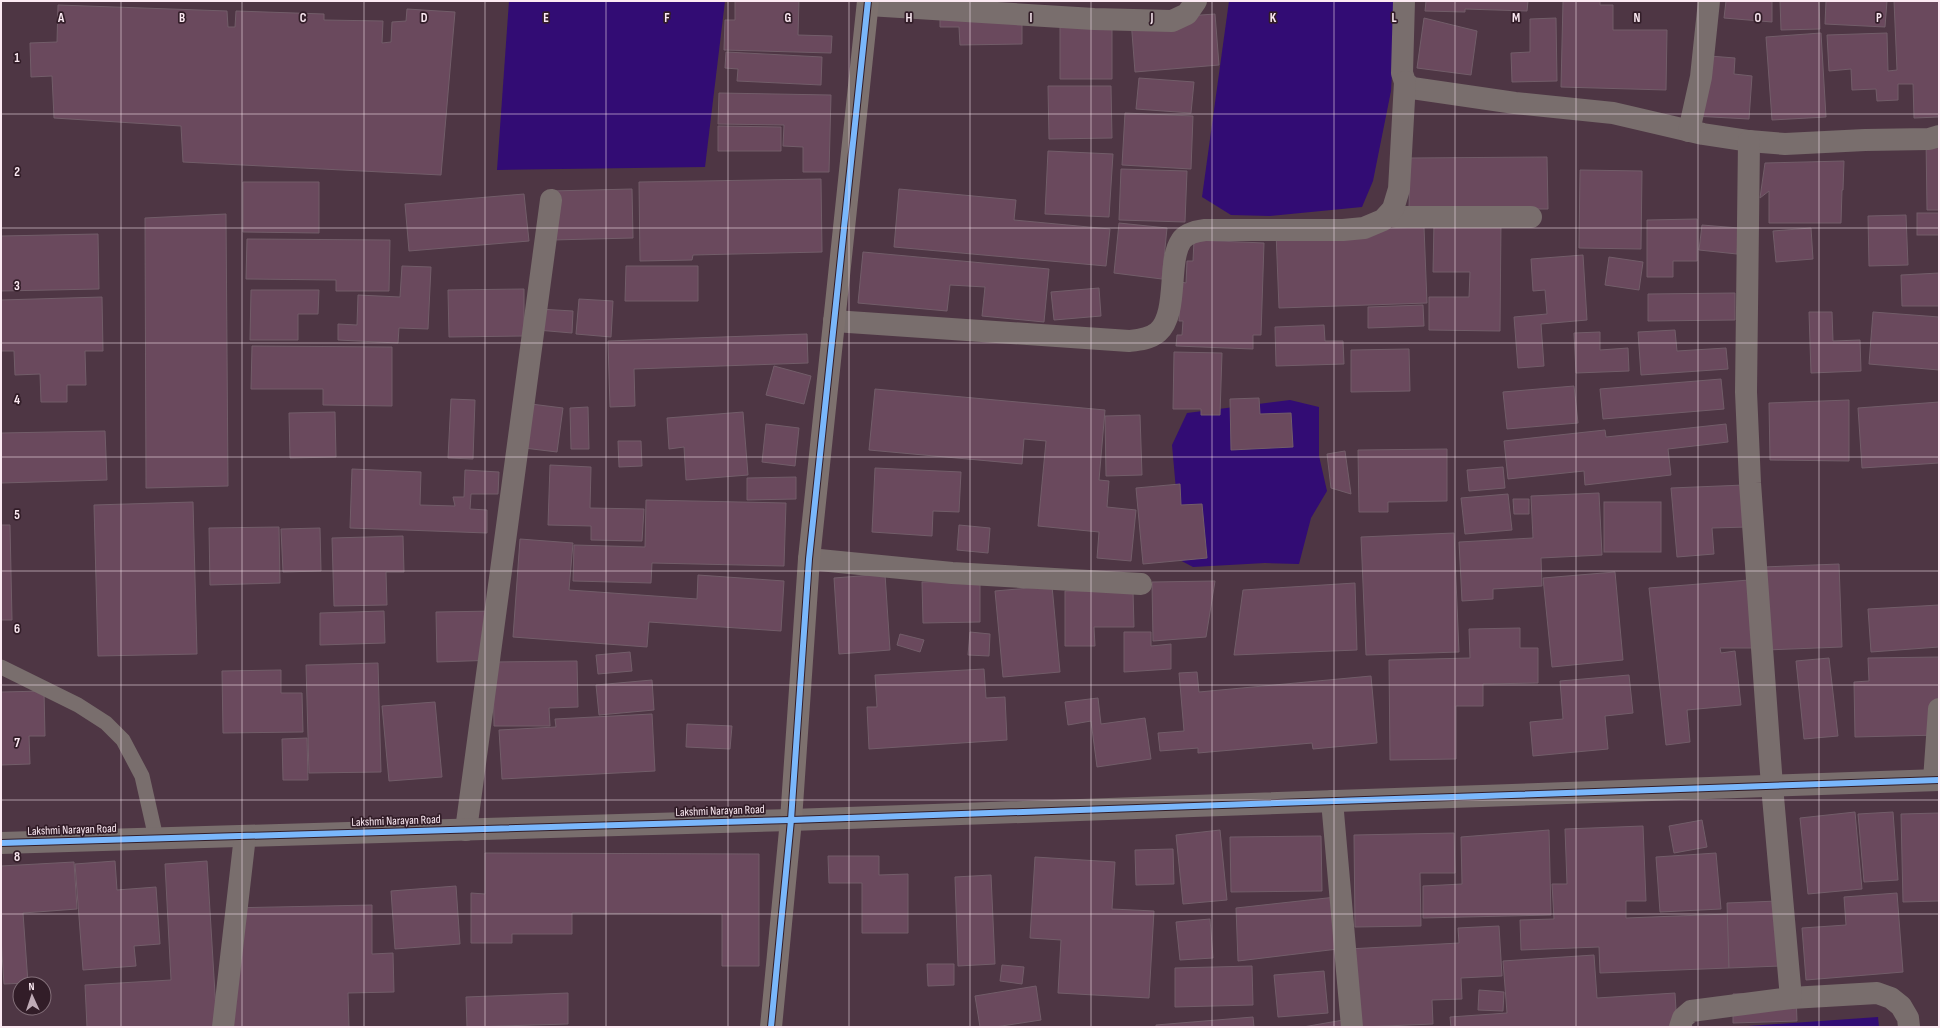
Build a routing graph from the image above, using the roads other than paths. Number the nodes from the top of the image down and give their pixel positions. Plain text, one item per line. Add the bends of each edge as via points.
1 (1196, 1) edge
2 (1404, 1) edge
3 (1709, 1) edge
4 (868, 3) edge
5 (1405, 82) junction
6 (1689, 131) junction
7 (1939, 136) edge
8 (1749, 141) junction
9 (551, 200) dead end
10 (1393, 209) junction
11 (1531, 217) dead end
12 (834, 321) junction
13 (809, 559) junction
14 (1141, 584) dead end
15 (1, 667) edge
16 (1939, 709) edge
17 (1936, 780) edge
18 (1772, 786) junction
19 (1332, 802) junction
20 (791, 820) junction
21 (466, 830) junction
22 (245, 836) junction
23 (156, 838) junction
24 (1, 843) edge
25 (1791, 998) junction
26 (223, 1027) edge
27 (771, 1027) edge
28 (1352, 1027) edge
29 (1680, 1027) edge
30 (1908, 1027) edge

1 - 4 street via 1187,14 1172,21 1094,19
2 - 5 street via 1402,73
3 - 6 street via 1701,77
4 - 12 street
5 - 6 street via 1412,88 1515,103 1613,113
5 - 10 street via 1399,189
6 - 8 street
7 - 8 street via 1929,139 1785,144
8 - 18 street via 1746,392 1750,483
9 - 21 street
10 - 11 street via 1396,216
10 - 12 street via 1383,220 1364,228 1192,232 1181,240 1177,250 1169,311 1164,324 1158,332 1145,338 1129,341
12 - 13 street
13 - 14 street via 952,573
13 - 20 street
15 - 23 lane via 78,705 106,722 123,740 142,776
16 - 17 street
17 - 18 street, Lakshmi Narayan Road
18 - 19 street, Lakshmi Narayan Road
18 - 25 street
19 - 20 street, Lakshmi Narayan Road
19 - 28 street
20 - 21 street, Lakshmi Narayan Road
20 - 27 street
21 - 22 street, Lakshmi Narayan Road
22 - 23 street, Lakshmi Narayan Road
22 - 26 street
23 - 24 street, Lakshmi Narayan Road
25 - 29 street via 1691,1011 1683,1018
25 - 30 street via 1877,993 1891,998 1901,1006 1908,1018

